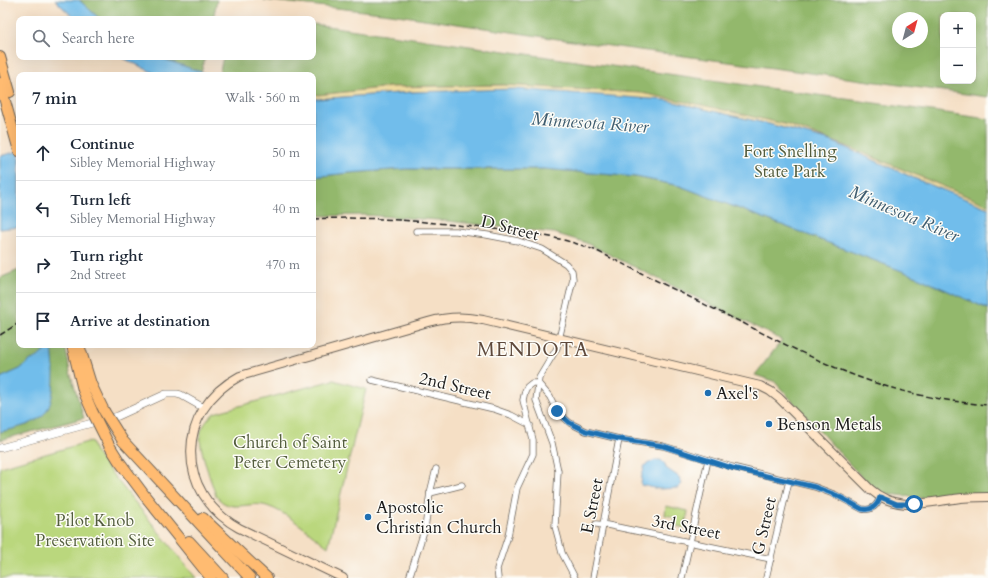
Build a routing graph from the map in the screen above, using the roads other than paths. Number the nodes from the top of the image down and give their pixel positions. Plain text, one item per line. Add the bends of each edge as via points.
1 (0, 58) edge
2 (0, 83) edge
3 (16, 114) edge
4 (16, 140) edge
5 (416, 231) dead end
6 (560, 338) junction
7 (73, 348) edge
8 (80, 348) edge
9 (372, 380) dead end
10 (538, 383) junction
11 (204, 408) junction
12 (530, 425) junction
13 (619, 439) junction
14 (0, 448) edge
15 (140, 459) junction
16 (708, 460) junction
17 (125, 469) junction
18 (436, 469) dead end
19 (789, 481) junction
20 (462, 485) dead end
21 (430, 493) junction
22 (880, 497) junction
23 (988, 497) edge
24 (600, 525) junction
25 (690, 542) junction
26 (771, 559) junction
27 (211, 578) edge
28 (223, 578) edge
29 (250, 578) edge
30 (267, 578) edge
31 (344, 578) edge
32 (409, 578) edge
33 (498, 578) edge
34 (575, 578) edge
35 (593, 578) edge
36 (682, 578) edge
37 (766, 578) edge

1 - 3 highway
2 - 4 highway
5 - 6 street, D Street via 487,234 542,250 566,264 572,271 573,279
6 - 10 street, D Street
6 - 11 main road via 477,319 437,320 246,374 221,388
6 - 22 main road via 765,388
7 - 17 highway, bridge via 83,390 92,411 109,445
8 - 15 highway, bridge via 91,384 104,411 123,441
9 - 12 street, 2nd Street via 494,409
10 - 12 street, D Street via 532,383 527,387 523,400
10 - 13 street via 550,397 557,411 570,423 586,431
10 - 34 street via 536,400 552,443 558,470 555,526 562,553
11 - 14 street via 181,395 166,394 118,416
11 - 31 main road via 194,432 191,458 198,486 211,507 238,528
12 - 33 street, D Street via 534,440 533,454 517,488 508,536 497,569
13 - 16 street via 663,446
13 - 24 street, E Street
15 - 29 highway
15 - 30 highway
16 - 19 street
16 - 25 street
17 - 27 highway
17 - 28 highway
18 - 21 street
19 - 22 street via 827,491 866,510 878,504
19 - 26 street, G Street
20 - 21 street
21 - 32 street via 425,528
22 - 23 main road via 893,503 908,505
24 - 25 street, 3rd Street
24 - 35 street, E Street
25 - 26 street, 3rd Street
25 - 36 street
26 - 37 street, G Street

